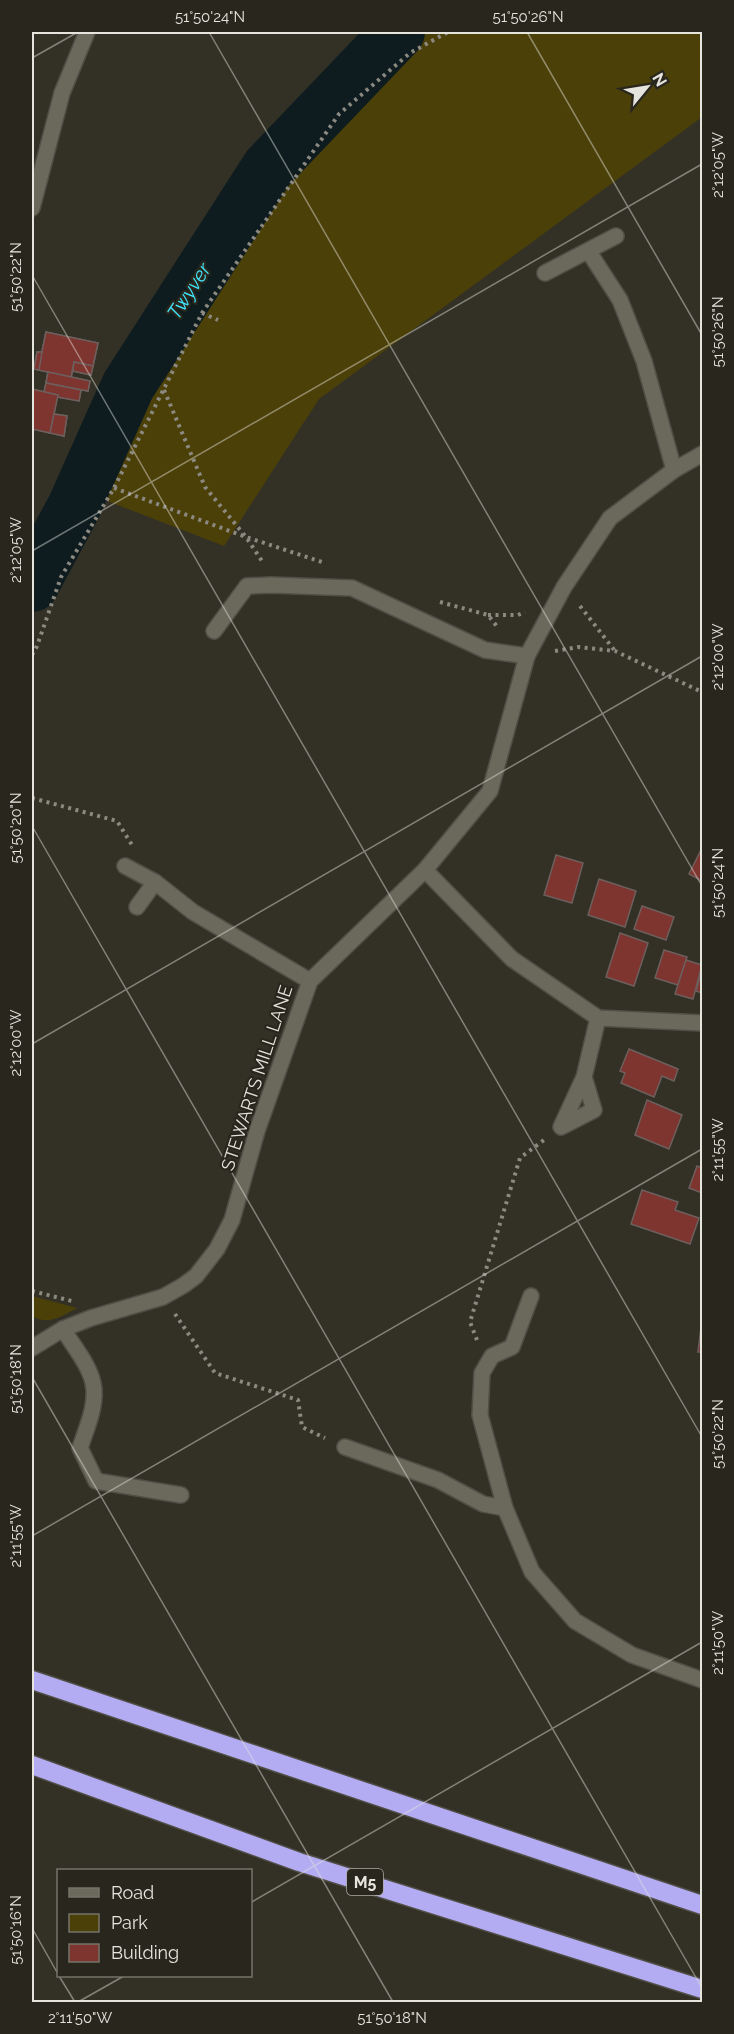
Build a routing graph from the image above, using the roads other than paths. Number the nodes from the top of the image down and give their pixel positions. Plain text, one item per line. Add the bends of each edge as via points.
1 (87, 32) edge
2 (32, 208) edge
3 (616, 237) dead end
4 (589, 252) junction
5 (545, 273) dead end
6 (702, 454) edge
7 (674, 470) junction
8 (214, 631) dead end
9 (527, 656) junction
10 (125, 866) dead end
11 (425, 870) junction
12 (155, 882) junction
13 (137, 907) dead end
14 (310, 981) junction
15 (598, 1018) junction
16 (702, 1023) edge
17 (584, 1077) junction
18 (531, 1296) dead end
19 (63, 1329) junction
20 (32, 1348) edge
21 (345, 1448) road end
22 (181, 1495) dead end
23 (505, 1508) junction
24 (32, 1680) edge
25 (702, 1680) edge
26 (32, 1765) edge
27 (702, 1905) edge
28 (702, 1989) edge

1 - 2 street via 62,93
3 - 4 street
4 - 5 street
4 - 7 street via 620,300 644,362
6 - 7 street, STEWARTS MILL LANE
7 - 9 street, STEWARTS MILL LANE via 610,518 564,587
8 - 9 street via 247,586 352,588 485,651
9 - 11 street, STEWARTS MILL LANE via 490,791
10 - 12 street
11 - 14 street, STEWARTS MILL LANE
11 - 15 street via 512,959
12 - 13 street
12 - 14 street via 193,912
14 - 19 street, STEWARTS MILL LANE via 257,1131 232,1220 216,1249 196,1276 163,1297
15 - 16 street
15 - 17 street
17 - 17 street via 561,1127 594,1110
18 - 23 street via 512,1347 492,1356 482,1373 480,1415
19 - 20 street, STEWARTS MILL LANE
19 - 22 street via 93,1384 93,1408 80,1448 96,1481
21 - 23 street via 438,1480 483,1504
23 - 25 street via 532,1572 575,1621 632,1656
24 - 27 highway
26 - 28 highway, M5 via 299,1862

